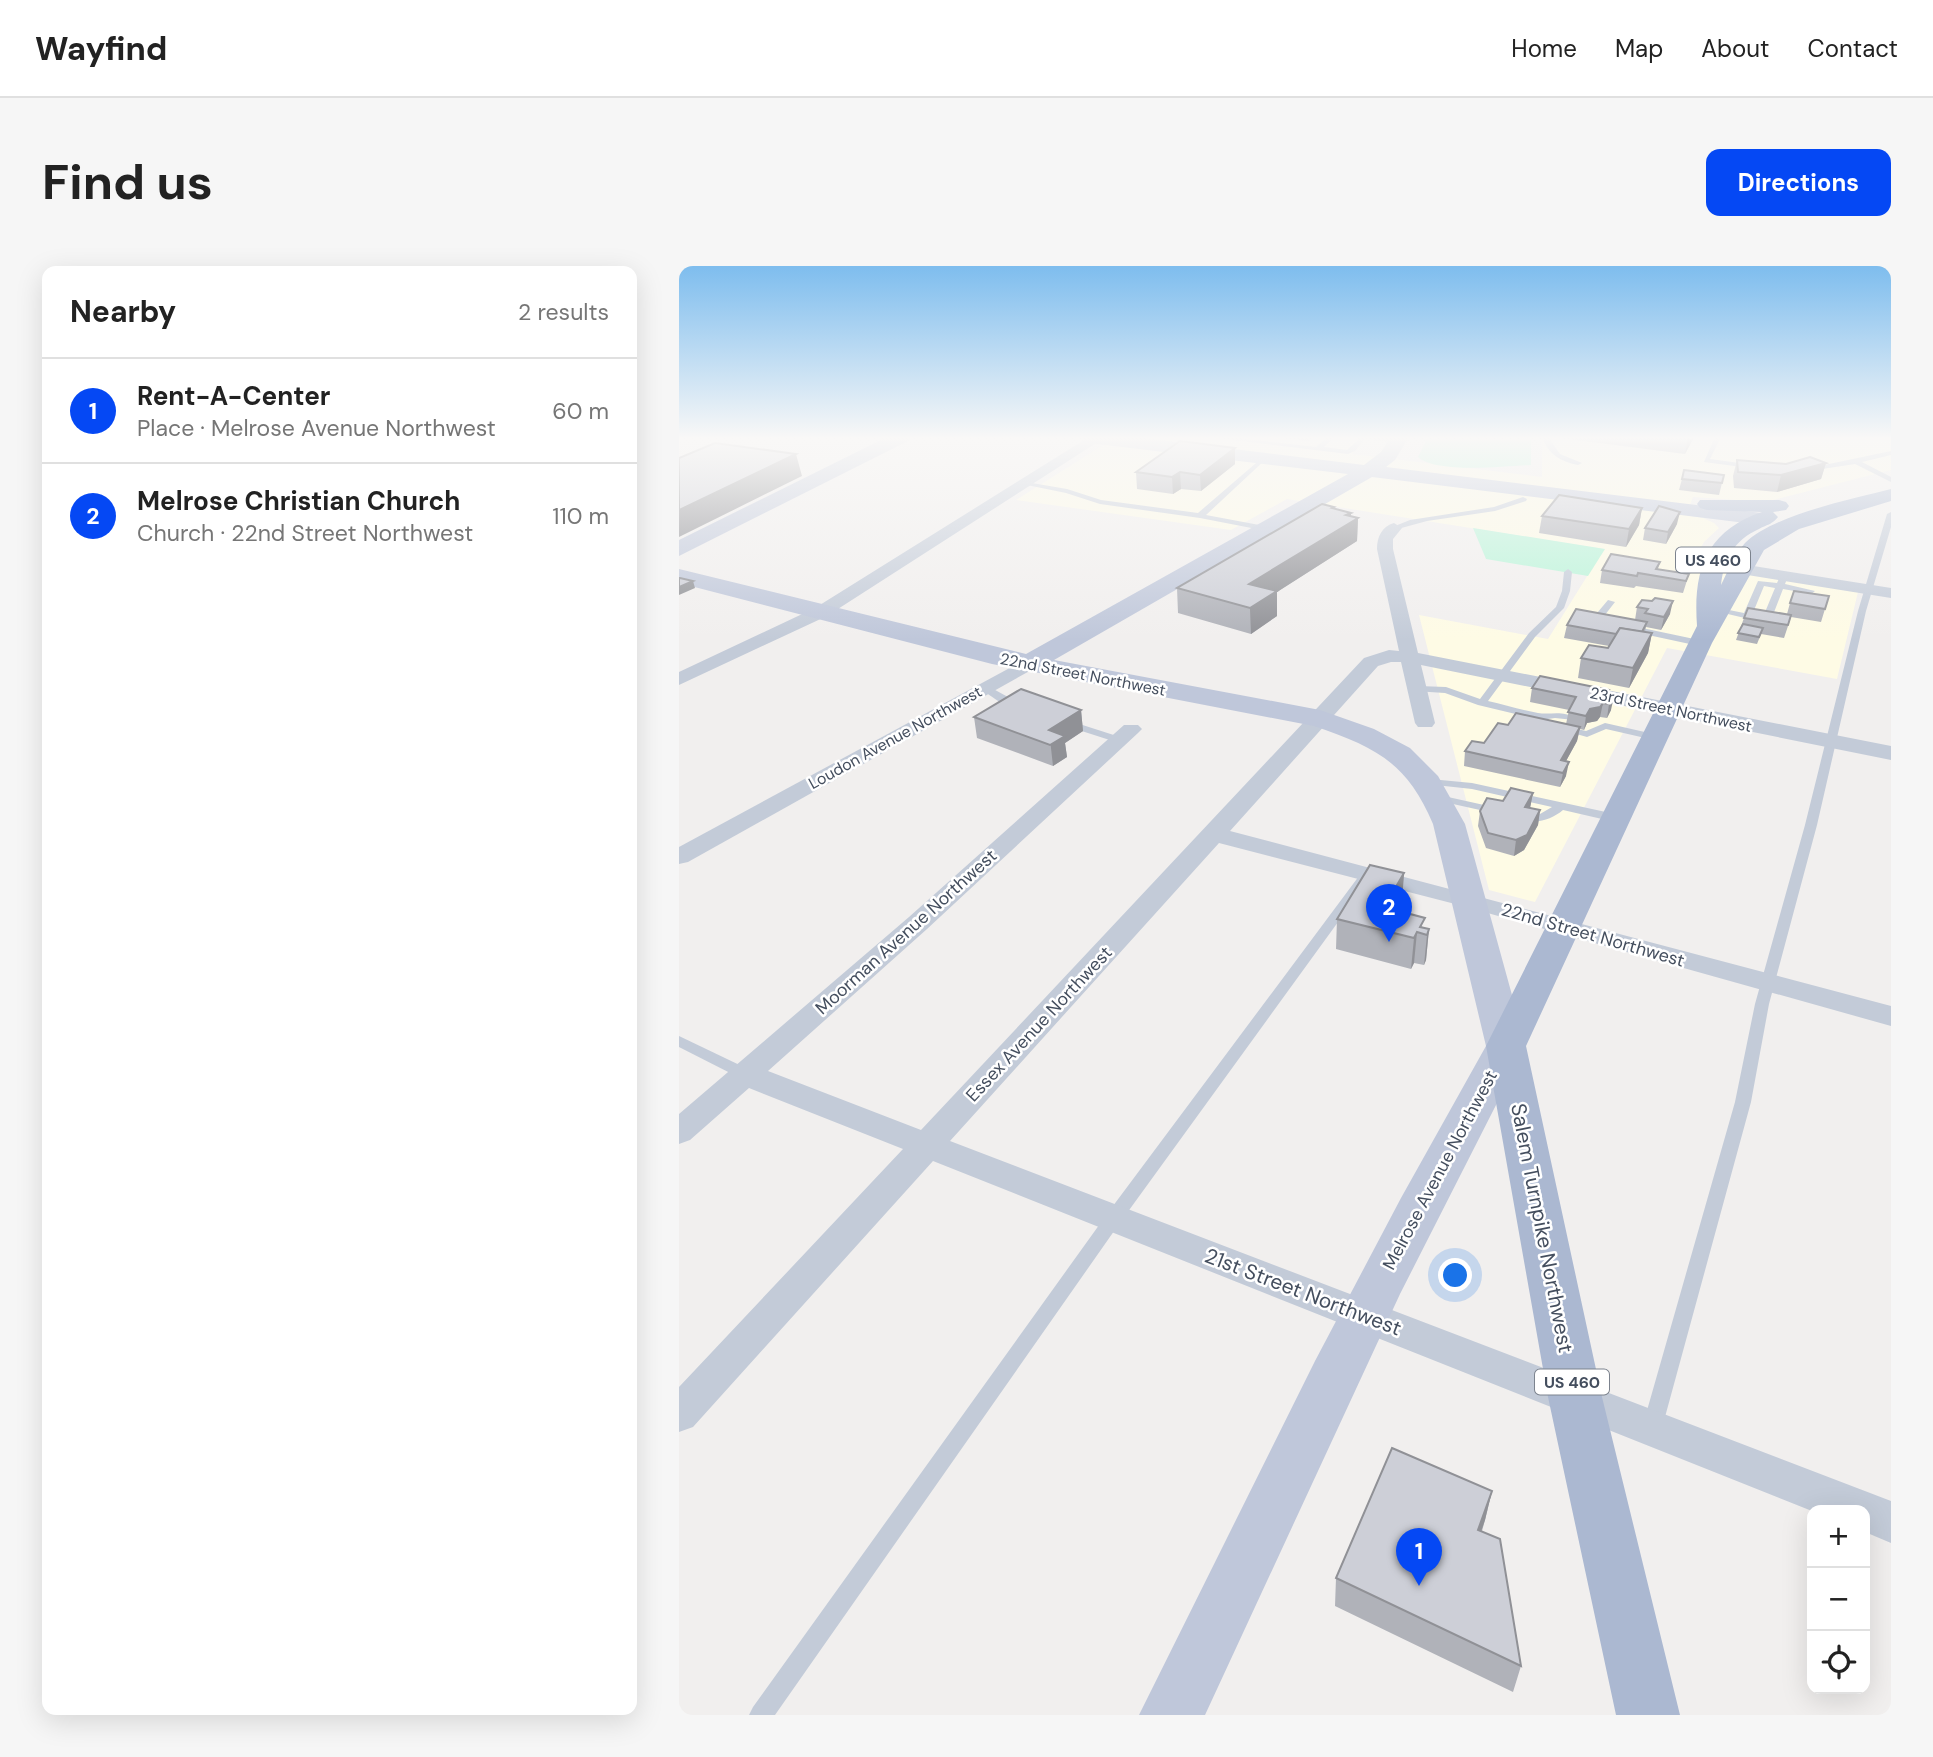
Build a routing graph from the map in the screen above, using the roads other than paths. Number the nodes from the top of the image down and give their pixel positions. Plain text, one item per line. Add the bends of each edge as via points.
1 (767, 505) edge
2 (993, 505) edge
3 (1119, 505) edge
4 (1213, 505) edge
5 (1309, 505) edge
6 (1508, 505) edge
7 (1673, 505) edge
8 (1781, 505) edge
9 (1807, 505) edge
10 (1838, 505) edge
11 (1699, 508) junction
12 (1891, 514) edge
13 (1200, 516) junction
14 (1817, 516) junction
15 (1762, 519) junction
16 (1394, 528) joint
17 (1267, 529) junction
18 (1729, 538) junction
19 (679, 549) edge
20 (1741, 569) junction
21 (1567, 572) dead end
22 (679, 576) edge
23 (1782, 581) junction
24 (1870, 590) junction
25 (1811, 591) edge
26 (1891, 593) edge
27 (1611, 602) dead end
28 (821, 612) junction
29 (1747, 616) junction
30 (1607, 624) edge
31 (1619, 626) edge
32 (1709, 627) junction
33 (1410, 657) junction
34 (1028, 664) junction
35 (1505, 675) junction
36 (679, 679) edge
37 (986, 688) junction
38 (1418, 689) junction
39 (1482, 703) junction
40 (1030, 710) edge
41 (1541, 717) junction
42 (1570, 718) edge
43 (1055, 719) edge
44 (1320, 719) junction
45 (1425, 723) dead end
46 (1591, 723) edge
47 (1661, 723) junction
48 (1605, 726) junction
49 (1125, 734) joint
50 (1831, 741) junction
51 (1891, 753) edge
52 (1439, 801) junction
53 (1560, 806) junction
54 (1503, 812) edge
55 (1525, 817) edge
56 (1615, 818) junction
57 (1214, 834) junction
58 (679, 857) edge
59 (1366, 875) junction
60 (1468, 900) junction
61 (1563, 928) junction
62 (1768, 984) junction
63 (1891, 1016) edge
64 (679, 1041) edge
65 (1506, 1046) junction
66 (745, 1074) junction
67 (679, 1132) edge
68 (927, 1146) junction
69 (1113, 1219) junction
70 (1364, 1316) junction
71 (1575, 1397) junction
72 (679, 1414) edge
73 (1652, 1428) junction
74 (1848, 1505) edge
75 (1870, 1514) edge
76 (1891, 1522) edge
77 (761, 1715) edge
78 (1171, 1715) edge
79 (1648, 1715) edge

1 - 19 street
2 - 28 street
3 - 13 lane
4 - 13 lane
5 - 17 street, Loudon Avenue Northwest
6 - 16 lane via 1429,516
7 - 11 street
8 - 11 main road
9 - 15 main road, Melrose Avenue Northwest / US 460
10 - 14 main road, Melrose Avenue Northwest / US 460
11 - 15 street via 1749,511
11 - 18 main road via 1724,520 1732,529
12 - 24 lane
13 - 17 lane
14 - 15 main road
14 - 20 main road, Melrose Avenue Northwest / US 460 via 1770,534 1747,555
15 - 18 main road, Melrose Avenue Northwest / US 460
15 - 20 main road via 1763,529 1732,556
16 - 33 street via 1385,538 1385,549
17 - 34 street, Loudon Avenue Northwest
18 - 32 main road, Melrose Avenue Northwest / US 460 via 1709,570
20 - 23 street
20 - 32 main road, Melrose Avenue Northwest / US 460
21 - 35 lane via 1560,608 1532,635
22 - 28 street, 22nd Street Northwest
23 - 24 street
23 - 25 lane
23 - 29 lane via 1761,583
23 - 29 lane via 1766,620
24 - 26 street
24 - 50 lane
27 - 30 lane via 1595,621
28 - 34 street, 22nd Street Northwest
28 - 36 street
29 - 32 lane
31 - 32 lane
32 - 47 main road, Melrose Avenue Northwest / US 460
33 - 35 street, 23rd Street Northwest
33 - 38 street
33 - 44 street, Essex Avenue Northwest via 1389,656 1371,662
34 - 37 street, Loudon Avenue Northwest
34 - 44 street, 22nd Street Northwest
35 - 39 lane
35 - 47 street, 23rd Street Northwest
37 - 40 lane
37 - 58 street, Loudon Avenue Northwest
38 - 39 lane via 1446,690
38 - 45 street
39 - 41 lane
41 - 42 lane
41 - 48 lane via 1551,726 1587,734
43 - 49 lane
44 - 52 street, 22nd Street Northwest via 1396,752
44 - 57 street, Essex Avenue Northwest
46 - 48 lane
47 - 48 lane
47 - 50 street, 23rd Street Northwest
47 - 56 main road, Melrose Avenue Northwest / US 460
49 - 66 street, Moorman Avenue Northwest
50 - 51 street, 23rd Street Northwest
50 - 62 lane
52 - 53 lane via 1472,786
52 - 54 lane
52 - 60 street, Salem Turnpike Northwest
53 - 55 lane via 1551,815
53 - 56 lane
56 - 61 main road, Melrose Avenue Northwest / US 460
57 - 59 street, 22nd Street Northwest
57 - 68 street, Essex Avenue Northwest
59 - 60 street, 22nd Street Northwest
59 - 69 lane
60 - 61 street, 22nd Street Northwest
60 - 65 street, Salem Turnpike Northwest
61 - 62 street, 22nd Street Northwest
61 - 65 main road, Melrose Avenue Northwest / US 460
62 - 63 street, 22nd Street Northwest
62 - 73 lane via 1743,1102
64 - 66 lane
65 - 70 street, Melrose Avenue Northwest
65 - 71 main road, Salem Turnpike Northwest / US 460
66 - 67 street, Moorman Avenue Northwest
66 - 68 street, 21st Street Northwest
68 - 69 street, 21st Street Northwest
68 - 72 street, Essex Avenue Northwest
69 - 70 street, 21st Street Northwest
69 - 77 lane
70 - 71 street, 21st Street Northwest
70 - 78 street, Melrose Avenue Northwest
71 - 73 street, 21st Street Northwest
71 - 79 main road, Salem Turnpike Northwest / US 460
73 - 74 street, 21st Street Northwest
75 - 76 street, 21st Street Northwest

